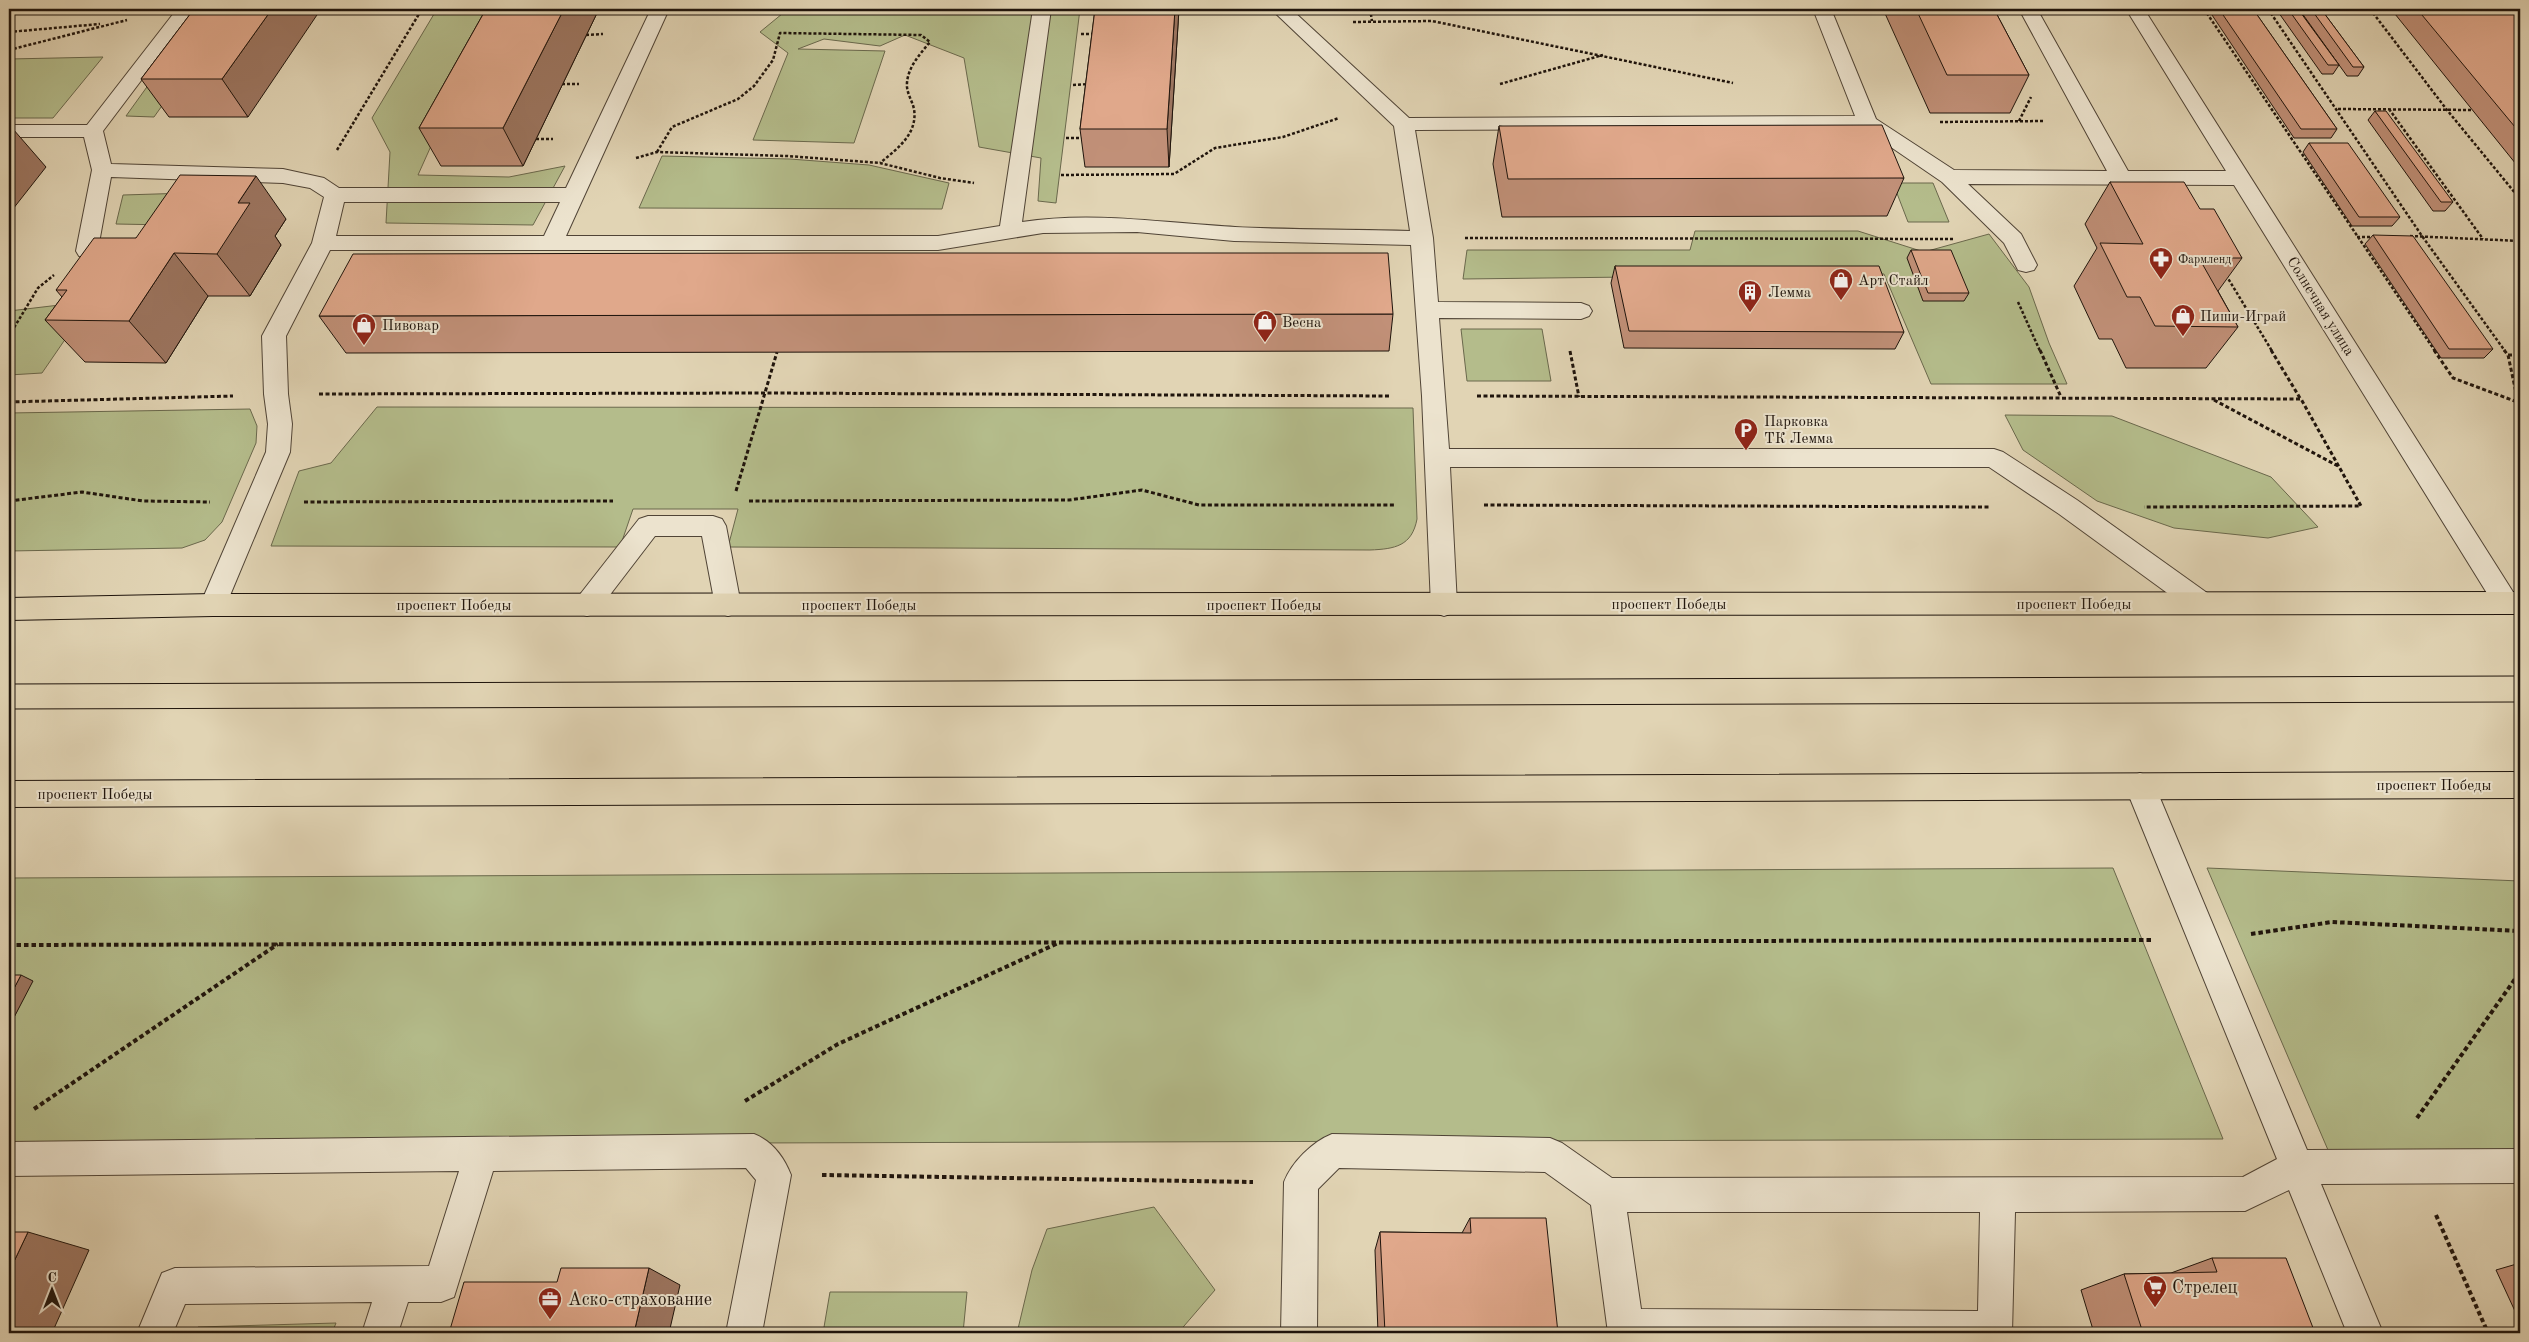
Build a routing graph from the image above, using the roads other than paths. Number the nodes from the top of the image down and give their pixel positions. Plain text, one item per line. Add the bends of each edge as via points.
1 (186, 9) edge
2 (660, 9) edge
3 (1042, 9) edge
4 (1280, 9) edge
5 (1822, 9) edge
6 (2028, 9) edge
7 (2135, 9) edge
8 (1867, 122) junction
9 (1404, 124) junction
10 (9, 131) edge
11 (93, 131) junction
12 (102, 170) junction
13 (1949, 177) junction
14 (2121, 178) junction
15 (2240, 178) junction
16 (326, 189) junction
17 (574, 195) junction
18 (1010, 233) junction
19 (1422, 238) junction
20 (323, 243) junction
21 (552, 244) junction
22 (136, 251) edge
23 (2026, 265) road end
24 (1428, 310) junction
25 (1572, 311) road end
26 (1437, 458) junction
27 (2201, 603) junction
28 (2514, 603) edge
29 (213, 605) junction
30 (587, 605) junction
31 (728, 605) junction
32 (1444, 605) junction
33 (9, 609) edge
34 (2520, 785) edge
35 (2140, 786) junction
36 (9, 794) edge
37 (481, 1154) junction
38 (9, 1159) edge
39 (2520, 1166) edge
40 (2297, 1167) junction
41 (1607, 1195) junction
42 (1998, 1195) junction
43 (396, 1284) junction
44 (1626, 1330) edge
45 (156, 1333) edge
46 (380, 1333) edge
47 (744, 1333) edge
48 (1299, 1333) edge
49 (2365, 1333) edge

1 - 11 street
2 - 17 street
3 - 18 street
4 - 9 street
5 - 8 street
6 - 14 street
7 - 15 street, Солнечная улица
8 - 9 street
8 - 13 street
9 - 19 street
10 - 11 street
11 - 12 street
12 - 16 street via 283,176
12 - 22 street via 87,251
13 - 14 street
13 - 23 street via 2013,239
14 - 15 street
15 - 28 street, Солнечная улица
16 - 17 street
16 - 20 street
17 - 21 street
18 - 19 street via 1043,226 1137,225 1234,234
18 - 21 street via 938,243
19 - 24 street
20 - 21 street
20 - 29 street via 274,336 280,424 278,452
24 - 25 street
24 - 26 street
26 - 27 street via 1994,458
26 - 32 street
27 - 28 main road, проспект Победы
27 - 32 main road, проспект Победы
29 - 30 main road, проспект Победы
29 - 33 main road, проспект Победы
30 - 31 main road, проспект Победы
30 - 31 street via 648,526 713,526
31 - 32 main road, проспект Победы
34 - 35 main road, проспект Победы
35 - 36 main road, проспект Победы
35 - 40 street
37 - 38 street
37 - 43 street via 441,1284
37 - 47 street via 754,1151 774,1175
39 - 40 street
40 - 42 street via 2245,1194
40 - 49 street
41 - 42 street
41 - 44 street
41 - 48 street via 1550,1155 1332,1151 1301,1182
42 - 44 street via 1996,1329
43 - 45 street via 175,1286
43 - 46 street

